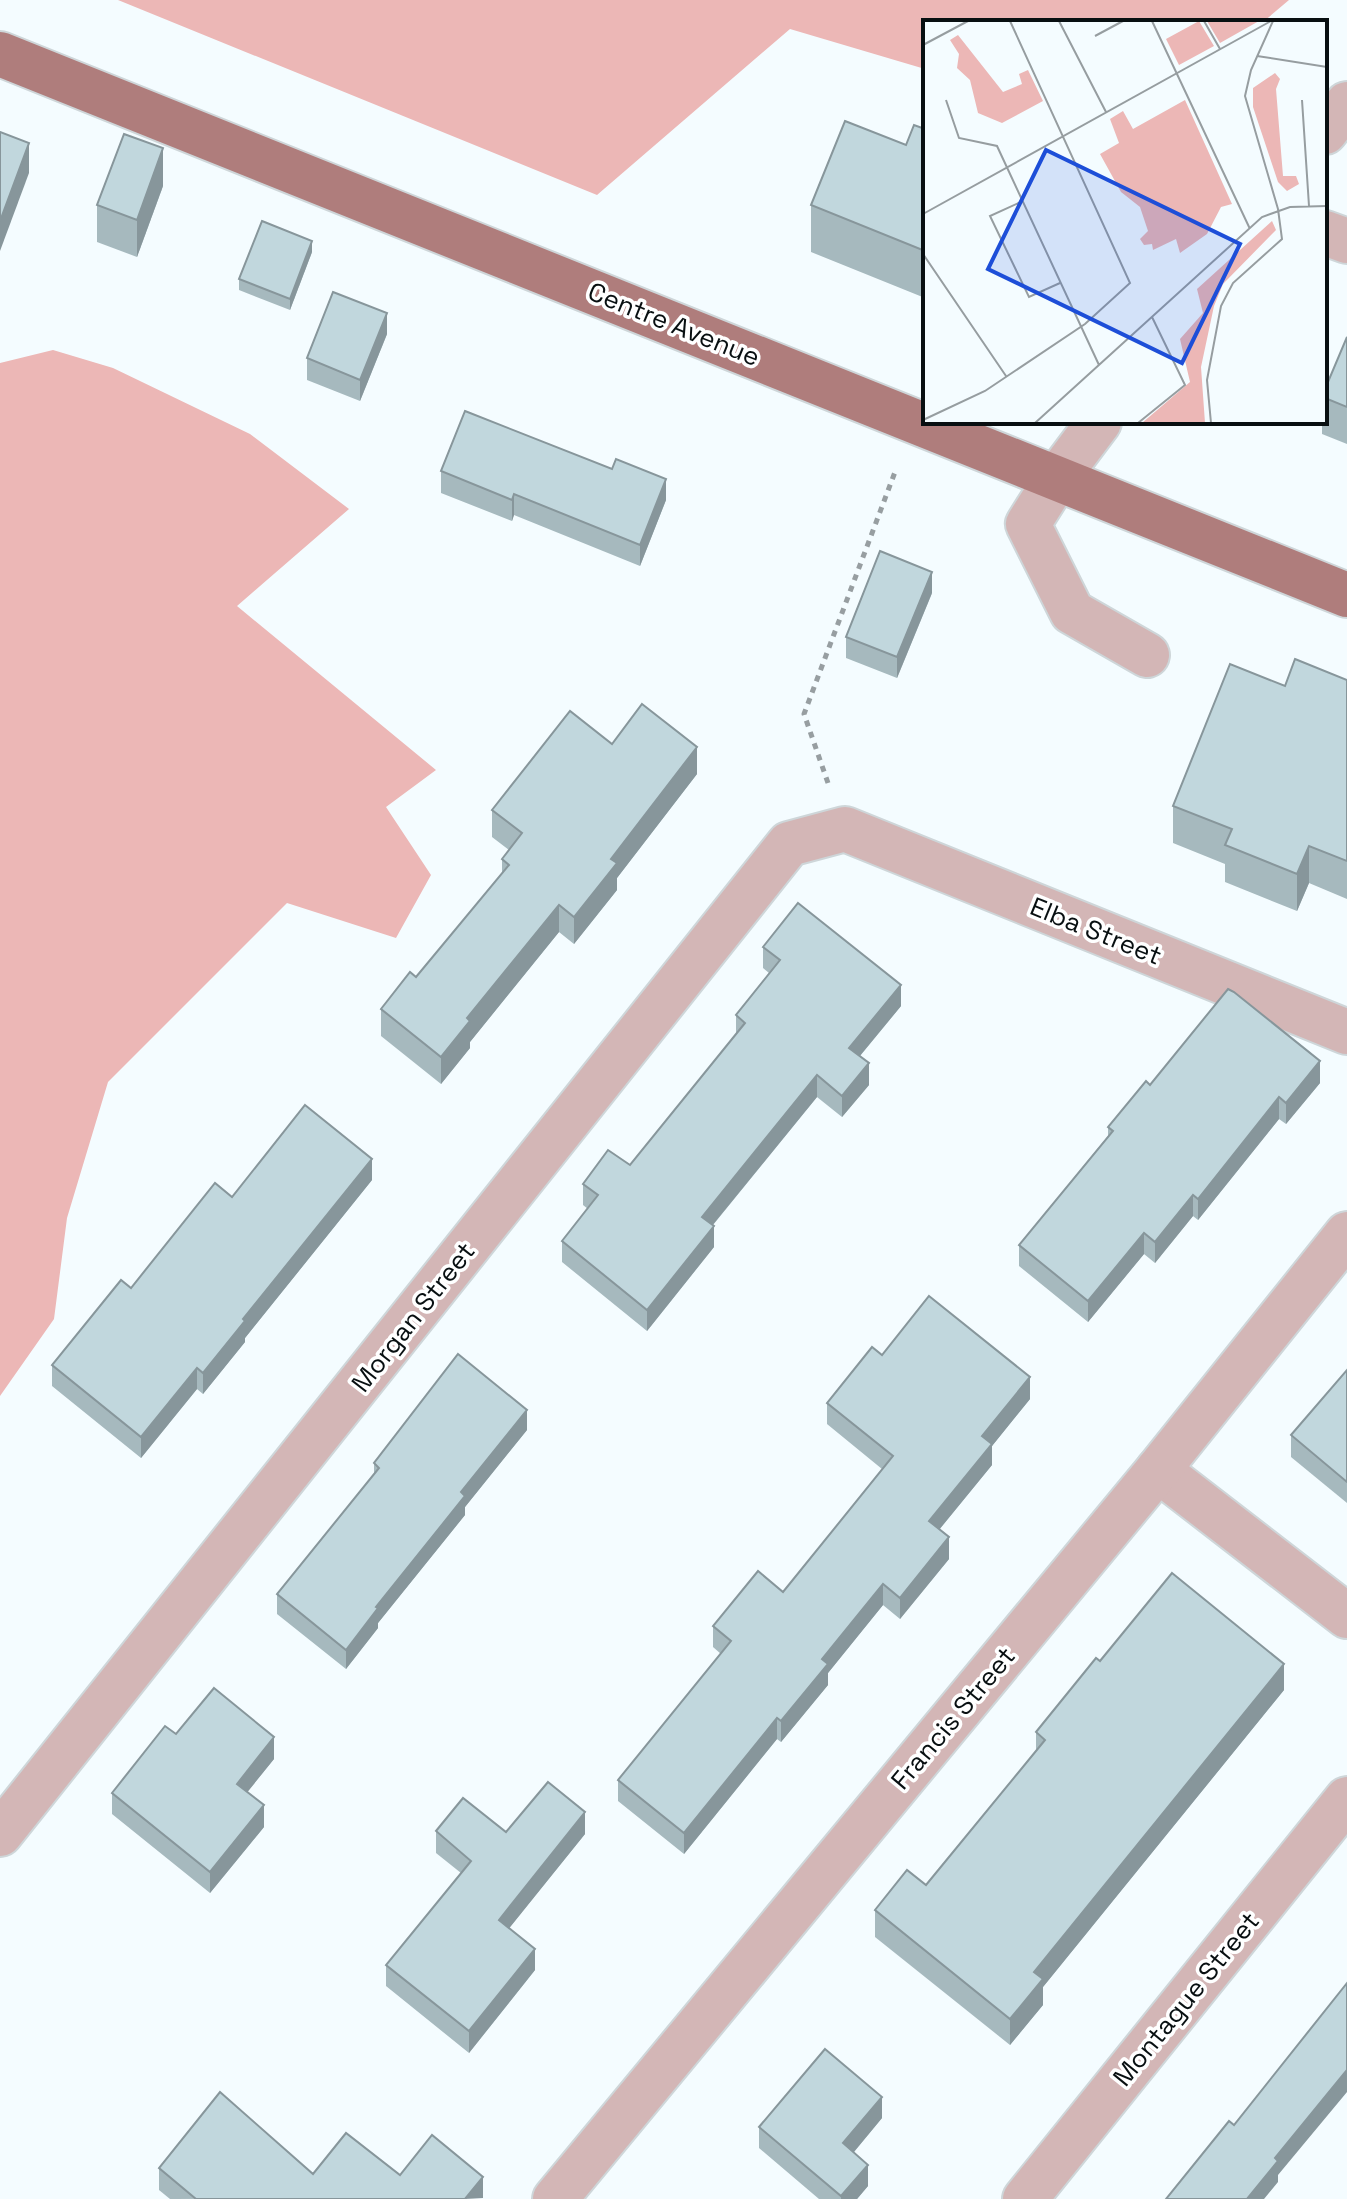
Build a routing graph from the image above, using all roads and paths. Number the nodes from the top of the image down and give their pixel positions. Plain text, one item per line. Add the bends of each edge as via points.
1 (0, 54) edge
2 (1347, 104) edge
3 (1327, 129) edge
4 (1327, 234) edge
5 (1347, 241) edge
6 (1098, 424) edge
7 (895, 472) dead end
8 (1057, 478) junction
9 (1347, 595) edge
10 (1147, 655) dead end
11 (845, 829) junction
12 (1347, 1032) edge
13 (1347, 1234) edge
14 (1158, 1470) junction
15 (1347, 1616) edge
16 (1347, 1799) edge
17 (0, 1834) edge
18 (573, 2192) edge
19 (1025, 2199) edge

1 - 8 main road, Centre Avenue
2 - 3 street
4 - 5 street
6 - 8 street
7 - 11 path via 804,714
8 - 9 main road, Centre Avenue
8 - 10 street via 1028,524 1059,587 1072,612
11 - 12 street, Elba Street
11 - 17 street, Morgan Street via 789,844
13 - 14 street, Francis Street
14 - 15 street
14 - 18 street, Francis Street
16 - 19 street, Montague Street

